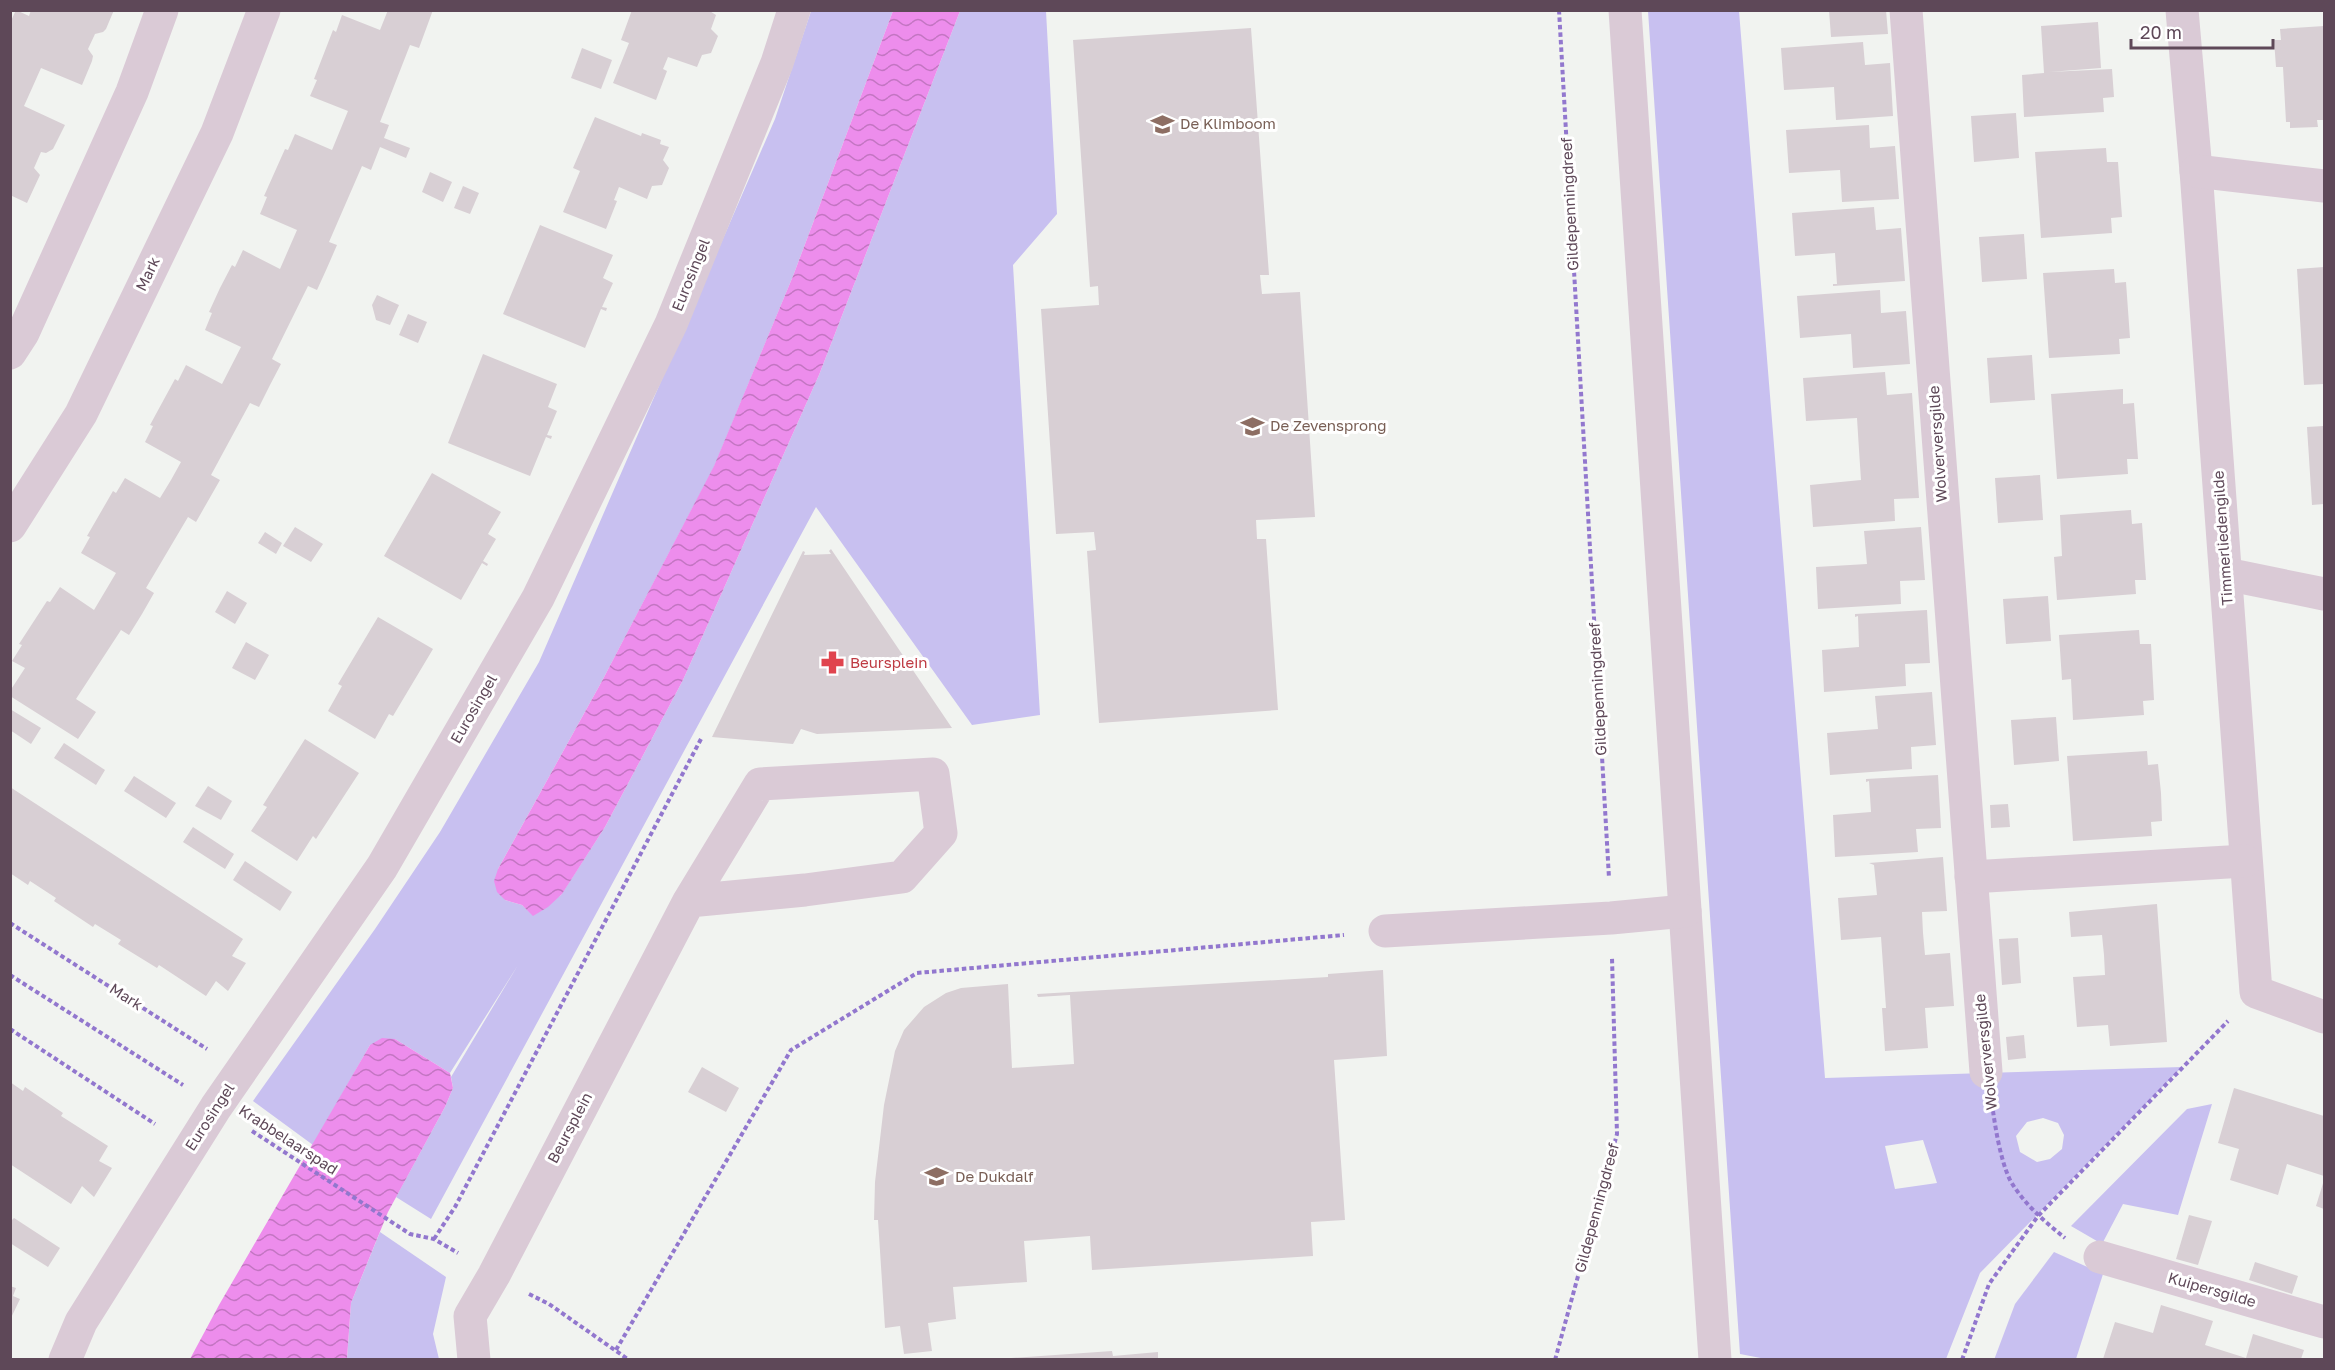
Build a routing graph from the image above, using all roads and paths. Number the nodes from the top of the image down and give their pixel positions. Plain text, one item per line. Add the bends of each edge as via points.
1 (162, 10) edge
2 (264, 10) edge
3 (794, 10) edge
4 (1559, 10) edge
5 (1625, 10) edge
6 (1906, 10) edge
7 (2182, 10) edge
8 (2196, 171) junction
9 (2325, 186) edge
10 (10, 353) edge
11 (10, 526) edge
12 (2226, 574) junction
13 (2325, 594) edge
14 (702, 737) dead end
15 (2245, 861) junction
16 (1971, 877) junction
17 (689, 901) junction
18 (1685, 911) junction
19 (1611, 918) junction
20 (10, 923) edge
21 (1385, 931) joint
22 (10, 975) edge
23 (2256, 992) junction
24 (2325, 1017) edge
25 (10, 1029) edge
26 (241, 1070) junction
27 (1986, 1072) joint
28 (216, 1107) junction
29 (190, 1146) junction
30 (2037, 1216) junction
31 (2100, 1257) dead end
32 (2325, 1322) edge
33 (616, 1350) dead end
34 (1714, 1356) edge
35 (65, 1359) edge
36 (474, 1359) edge
37 (1555, 1359) edge
38 (1962, 1359) edge

1 - 10 street via 132,92 23,333
2 - 11 street, Mark via 217,133 81,414
3 - 26 street, Eurosingel via 777,63 671,324 538,598 382,867
4 - 19 path, Gildepenningdreef
5 - 18 street
6 - 16 street, Wolverversgilde
7 - 8 street, Timmerliedengilde
8 - 9 street
8 - 12 street, Timmerliedengilde
12 - 13 street
12 - 15 street, Timmerliedengilde
14 - 28 path, Krabbelaarspad via 455,1208 434,1239 410,1234
15 - 16 street
15 - 23 street, Timmerliedengilde
16 - 27 street, Wolverversgilde
17 - 17 street, Beursplein via 902,877 941,833 933,774 760,784
17 - 36 street, Beursplein via 470,1316
18 - 19 street
18 - 34 street
19 - 21 street
19 - 37 path, Gildepenningdreef via 1617,1134
20 - 26 path, Mark
21 - 33 path via 917,973 790,1050
22 - 28 path, Krabbelaarspad
23 - 24 street
23 - 30 path
25 - 29 path
26 - 28 street, Eurosingel
27 - 30 path, Wolverversgilde via 1997,1135 2010,1179
28 - 29 street, Eurosingel
29 - 35 street, Eurosingel via 81,1322
30 - 38 path via 1989,1284
31 - 32 street, Kuipersgilde

